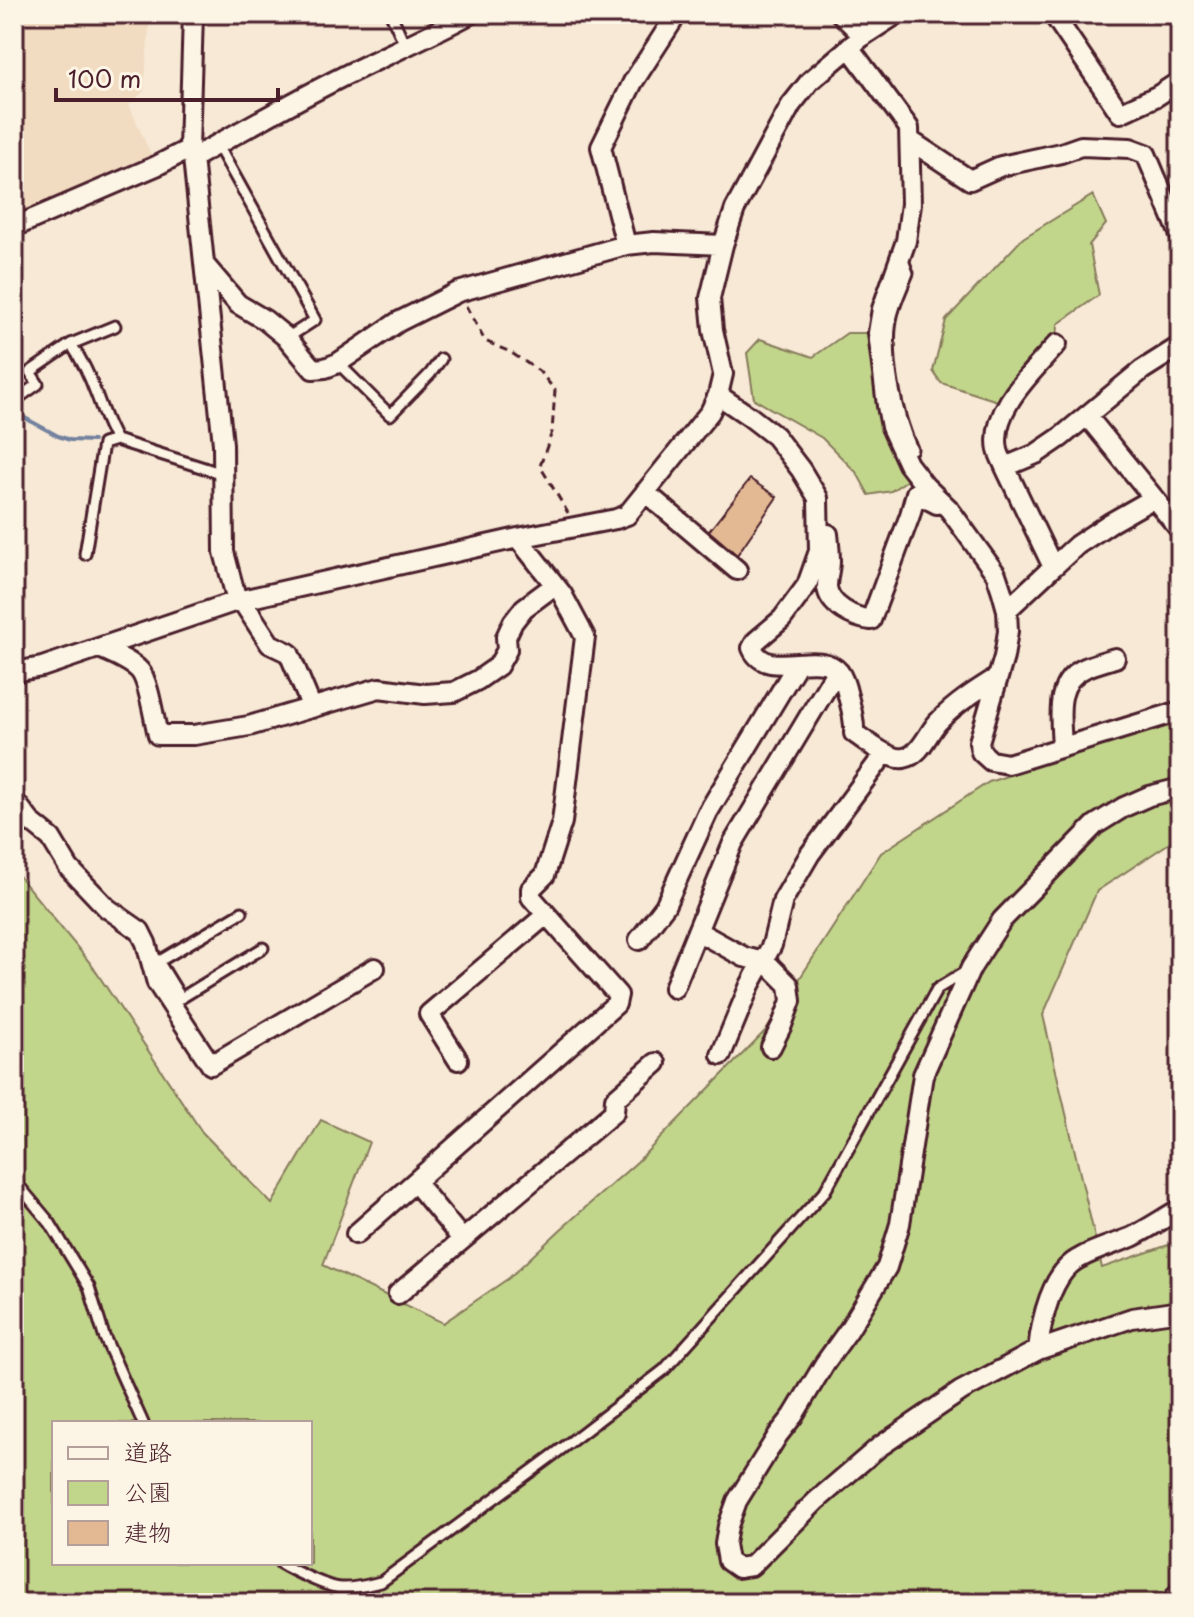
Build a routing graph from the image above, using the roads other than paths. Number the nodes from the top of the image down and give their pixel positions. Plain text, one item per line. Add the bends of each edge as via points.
1 (193, 14) edge
2 (391, 14) edge
3 (470, 14) edge
4 (677, 14) edge
5 (841, 14) edge
6 (897, 14) edge
7 (1053, 14) edge
8 (856, 41) junction
9 (405, 45) junction
10 (1180, 81) edge
11 (911, 141) junction
12 (217, 144) junction
13 (191, 153) junction
14 (14, 227) edge
15 (1180, 235) edge
16 (626, 245) junction
17 (723, 245) junction
18 (902, 257) junction
19 (204, 264) junction
20 (115, 326) dead end
21 (287, 338) junction
22 (71, 344) junction
23 (1057, 344) dead end
24 (1180, 346) edge
25 (441, 359) dead end
26 (338, 363) junction
27 (718, 395) junction
28 (14, 401) edge
29 (1087, 416) junction
30 (116, 440) junction
31 (912, 449) dead end
32 (1005, 467) junction
33 (223, 474) junction
34 (645, 492) junction
35 (818, 498) junction
36 (1154, 498) junction
37 (949, 509) junction
38 (1180, 530) edge
39 (518, 538) junction
40 (85, 554) dead end
41 (1053, 567) junction
42 (737, 570) dead end
43 (555, 585) junction
44 (240, 601) junction
45 (1007, 610) junction
46 (100, 648) junction
47 (1115, 658) dead end
48 (798, 663) junction
49 (837, 670) junction
50 (14, 672) edge
51 (998, 677) junction
52 (312, 708) junction
53 (1180, 711) edge
54 (1062, 747) junction
55 (885, 753) junction
56 (1180, 788) edge
57 (14, 800) edge
58 (704, 864) junction
59 (242, 912) dead end
60 (546, 915) junction
61 (697, 931) junction
62 (639, 940) dead end
63 (146, 943) junction
64 (263, 948) dead end
65 (158, 962) junction
66 (763, 962) junction
67 (375, 968) dead end
68 (971, 968) junction
69 (674, 988) dead end
70 (771, 1047) dead end
71 (721, 1055) dead end
72 (458, 1060) dead end
73 (656, 1063) dead end
74 (14, 1180) edge
75 (415, 1182) junction
76 (1180, 1209) edge
77 (356, 1234) dead end
78 (462, 1239) junction
79 (398, 1294) dead end
80 (1180, 1311) edge
81 (1038, 1350) junction
82 (142, 1421) edge
83 (283, 1565) edge
84 (1180, 1591) edge
85 (1171, 1603) edge

1 - 13 street
2 - 9 lane
3 - 9 street
4 - 16 street via 633,82 601,147
5 - 8 street
6 - 8 street
7 - 10 street via 1120,113
8 - 11 street via 909,128
8 - 17 street via 791,105 735,209
9 - 12 street
11 - 15 street via 970,180 1001,166 1081,146 1130,148 1146,154
11 - 18 street via 911,204
12 - 13 street
12 - 21 lane via 315,320
13 - 14 street
13 - 19 street
16 - 17 street
16 - 26 street via 458,292 398,322
17 - 27 street via 710,298 723,374
18 - 31 lane via 908,273 891,318 890,342 899,416
18 - 37 street via 878,333 891,427 908,464
19 - 21 street via 238,304
19 - 33 street
20 - 22 lane
21 - 26 street via 313,369
22 - 28 lane via 30,372 38,384
22 - 30 lane
23 - 32 street via 1007,404 998,425
24 - 29 street
25 - 26 lane via 390,415
27 - 34 street
27 - 35 street via 775,436
29 - 32 street via 1036,454
29 - 36 street
30 - 33 lane
30 - 40 lane via 103,444
32 - 41 street
33 - 44 street via 224,552
34 - 39 street via 627,515 616,519
34 - 42 street
35 - 37 street via 826,511 827,588 848,613 871,620 916,493
35 - 48 street via 819,551 807,585 752,648 763,661
36 - 38 street
36 - 41 street via 1077,545
37 - 45 street via 996,574
39 - 43 street
39 - 44 street
41 - 45 street
43 - 52 street via 524,608 506,637 507,650 498,666 478,680 454,692 379,688
43 - 60 street via 585,637 562,822 545,875 531,889
44 - 46 street
44 - 52 street via 270,644 289,653
45 - 51 street
46 - 50 street
46 - 52 street via 140,672 158,735 249,726
47 - 54 street via 1082,669 1065,684
48 - 49 street via 819,662
48 - 58 street via 708,812
49 - 55 street via 854,733
49 - 58 street via 733,843
51 - 54 street via 979,742 981,752 991,761 1008,764
51 - 55 street via 963,700 916,752 905,758
53 - 54 street
55 - 66 street via 810,854 783,900
56 - 68 street via 1149,796 1095,825 1002,920
57 - 63 street via 51,838 69,868 107,908 140,931
58 - 61 street
58 - 62 street
59 - 65 lane
60 - 72 street via 429,1014
60 - 75 street via 618,995 616,1004
61 - 66 street
61 - 69 street
63 - 65 lane
63 - 67 street via 157,983 211,1065
64 - 65 lane via 181,998
66 - 70 street via 789,985 791,1001
66 - 71 street
68 - 81 street via 923,1075 900,1224 887,1267 737,1501 725,1544 728,1561 738,1568 751,1566 879,1447 961,1391
68 - 83 lane via 937,989 825,1191 664,1370 381,1582 338,1588
73 - 78 street via 615,1099 614,1112
74 - 82 lane via 50,1223 89,1287 104,1336
75 - 77 street
75 - 78 street
76 - 81 street via 1077,1259 1063,1271 1049,1300
78 - 79 street
80 - 81 street via 1132,1318
84 - 85 street

